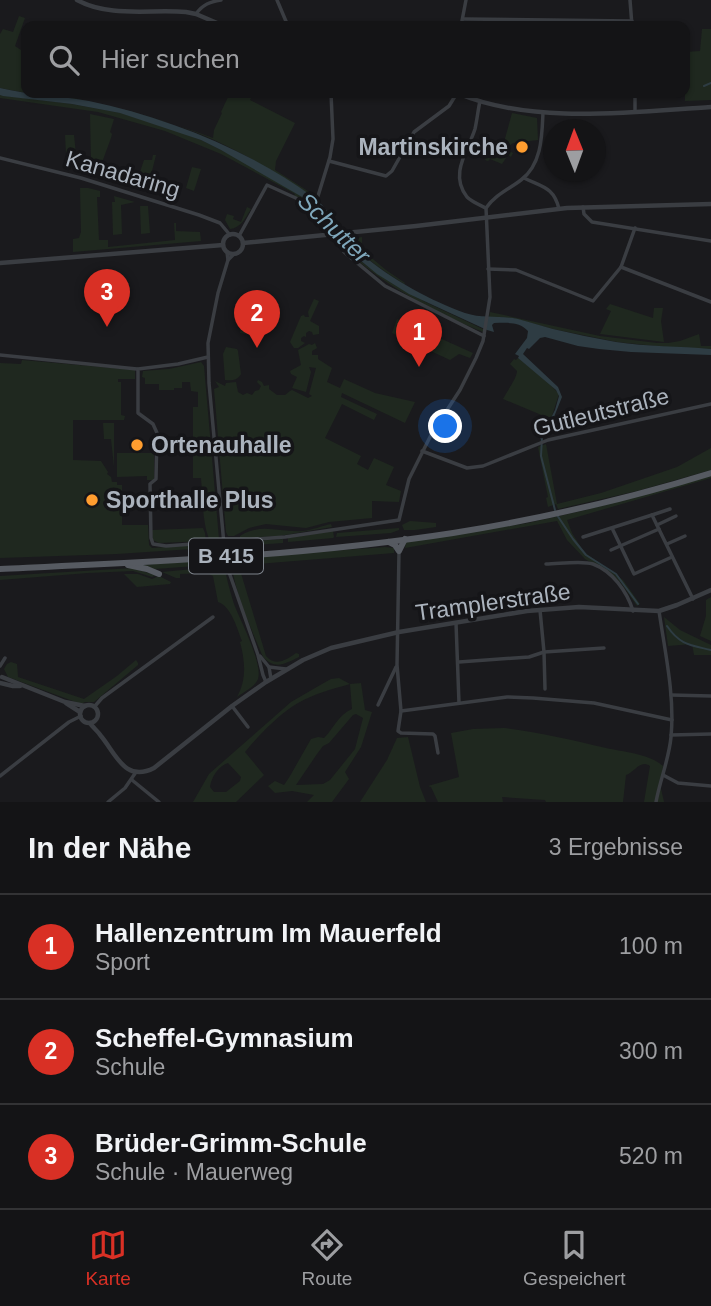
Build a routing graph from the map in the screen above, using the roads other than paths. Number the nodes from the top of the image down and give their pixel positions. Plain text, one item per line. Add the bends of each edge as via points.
1 (77, 0) edge
2 (221, 0) edge
3 (277, 0) edge
4 (466, 0) edge
5 (631, 0) edge
6 (196, 14) junction
7 (463, 19) joint
8 (212, 21) edge
9 (286, 21) edge
10 (548, 21) edge
11 (632, 21) edge
12 (331, 98) edge
13 (454, 98) edge
14 (471, 98) edge
15 (635, 98) edge
16 (480, 101) junction
17 (711, 107) edge
18 (635, 111) junction
19 (542, 112) junction
20 (0, 158) edge
21 (329, 161) junction
22 (524, 178) junction
23 (711, 204) edge
24 (583, 207) junction
25 (486, 208) junction
26 (559, 209) junction
27 (486, 218) junction
28 (635, 228) junction
29 (230, 235) junction
30 (239, 236) junction
31 (711, 241) edge
32 (243, 243) junction
33 (223, 245) junction
34 (227, 252) junction
35 (344, 252) dead end
36 (234, 254) junction
37 (228, 260) junction
38 (0, 263) edge
39 (621, 267) junction
40 (488, 269) junction
41 (711, 302) edge
42 (484, 334) junction
43 (0, 355) edge
44 (208, 357) junction
45 (138, 369) junction
46 (711, 404) edge
47 (422, 451) junction
48 (711, 473) edge
49 (670, 509) dead end
50 (652, 515) junction
51 (676, 516) dead end
52 (658, 527) junction
53 (612, 528) junction
54 (685, 536) dead end
55 (583, 537) dead end
56 (405, 539) junction
57 (389, 541) junction
58 (667, 544) junction
59 (620, 546) junction
60 (611, 550) dead end
61 (399, 551) junction
62 (672, 557) junction
63 (119, 563) junction
64 (547, 564) dead end
65 (0, 569) edge
66 (159, 574) dead end
67 (711, 590) edge
68 (693, 599) junction
69 (540, 610) junction
70 (633, 611) junction
71 (659, 611) junction
72 (213, 617) dead end
73 (456, 623) junction
74 (398, 632) junction
75 (604, 648) dead end
76 (544, 652) junction
77 (258, 655) junction
78 (5, 658) dead end
79 (459, 662) junction
80 (397, 665) junction
81 (0, 666) edge
82 (269, 667) junction
83 (286, 669) junction
84 (0, 679) edge
85 (269, 681) junction
86 (545, 689) dead end
87 (671, 695) junction
88 (711, 696) edge
89 (65, 702) junction
90 (459, 703) junction
91 (378, 705) dead end
92 (85, 706) junction
93 (95, 706) junction
94 (232, 706) junction
95 (401, 711) junction
96 (80, 714) junction
97 (96, 720) junction
98 (672, 720) junction
99 (90, 723) junction
100 (248, 727) dead end
101 (100, 734) junction
102 (711, 734) edge
103 (671, 735) junction
104 (438, 753) dead end
105 (136, 772) junction
106 (662, 774) junction
107 (0, 776) edge
108 (132, 780) junction
109 (711, 786) edge
110 (108, 802) edge
111 (159, 802) edge
112 (656, 802) edge

1 - 6 street via 107,10
2 - 6 street via 207,3
3 - 9 street
4 - 7 street
5 - 11 street
6 - 8 street
7 - 10 street
12 - 21 street
13 - 21 street via 414,132 386,176
14 - 16 street
15 - 18 street
16 - 19 street
16 - 25 street via 459,172 466,195
17 - 18 street
18 - 19 street
19 - 22 street via 539,154
20 - 29 street, Kanadaring via 199,215 220,223
21 - 30 street via 317,196 309,204 267,185
22 - 25 street
22 - 26 street via 550,190
23 - 24 street
24 - 26 street
24 - 28 street via 592,222
25 - 27 street
26 - 27 street
27 - 32 street
27 - 40 street
28 - 31 street
28 - 39 street
29 - 30 street
29 - 33 street
30 - 32 street
32 - 36 street
33 - 34 street
33 - 38 street
34 - 36 street
34 - 37 street
35 - 42 street via 385,286
36 - 37 street
37 - 44 street via 208,334
39 - 40 street via 593,301 516,270
39 - 41 street
40 - 42 street via 490,297
42 - 47 street via 460,390
43 - 45 street
44 - 45 street
44 - 77 street via 230,575
45 - 47 street via 138,413 157,433 156,479 150,484 154,545 285,537 399,520
46 - 47 street, Gutleutstraße via 548,440 488,465 467,468
48 - 56 main road, B 415 via 551,515
49 - 50 street
50 - 52 street
50 - 53 street
51 - 52 street
52 - 58 street
52 - 59 street
53 - 55 street
53 - 59 street
54 - 58 street
56 - 57 main road, B 415
56 - 61 main road
57 - 61 main road
57 - 63 main road, B 415
58 - 62 street
59 - 60 street
59 - 62 street via 634,574
61 - 74 street, Tramplerstraße
62 - 68 street
63 - 65 main road, B 415
63 - 66 main road
64 - 70 street via 593,564 623,588
67 - 68 street, Tramplerstraße
68 - 71 street, Tramplerstraße
69 - 70 street, Tramplerstraße
69 - 73 street, Tramplerstraße
69 - 76 street
70 - 71 street, Tramplerstraße
71 - 87 street
72 - 93 street
73 - 74 street, Tramplerstraße
73 - 79 street
74 - 80 street
74 - 83 street via 331,648
75 - 76 street
76 - 79 street
76 - 86 street
77 - 82 street
77 - 85 street
78 - 81 street
79 - 90 street
80 - 91 street
80 - 95 street
82 - 83 street
82 - 85 street
83 - 85 street
84 - 89 street
85 - 94 street
87 - 88 street
87 - 98 street
89 - 92 street
89 - 96 street
90 - 95 street
90 - 98 street via 507,697 545,699
92 - 93 street
92 - 96 street
93 - 97 street
94 - 100 street
94 - 105 street via 154,768
95 - 104 street via 399,732 433,734
96 - 99 street
96 - 107 street
97 - 99 street
97 - 101 street
98 - 103 street
99 - 101 street
101 - 105 street via 121,763
102 - 103 street
103 - 106 street
105 - 108 street
106 - 109 street via 678,783
106 - 112 street
108 - 110 street
108 - 111 street

